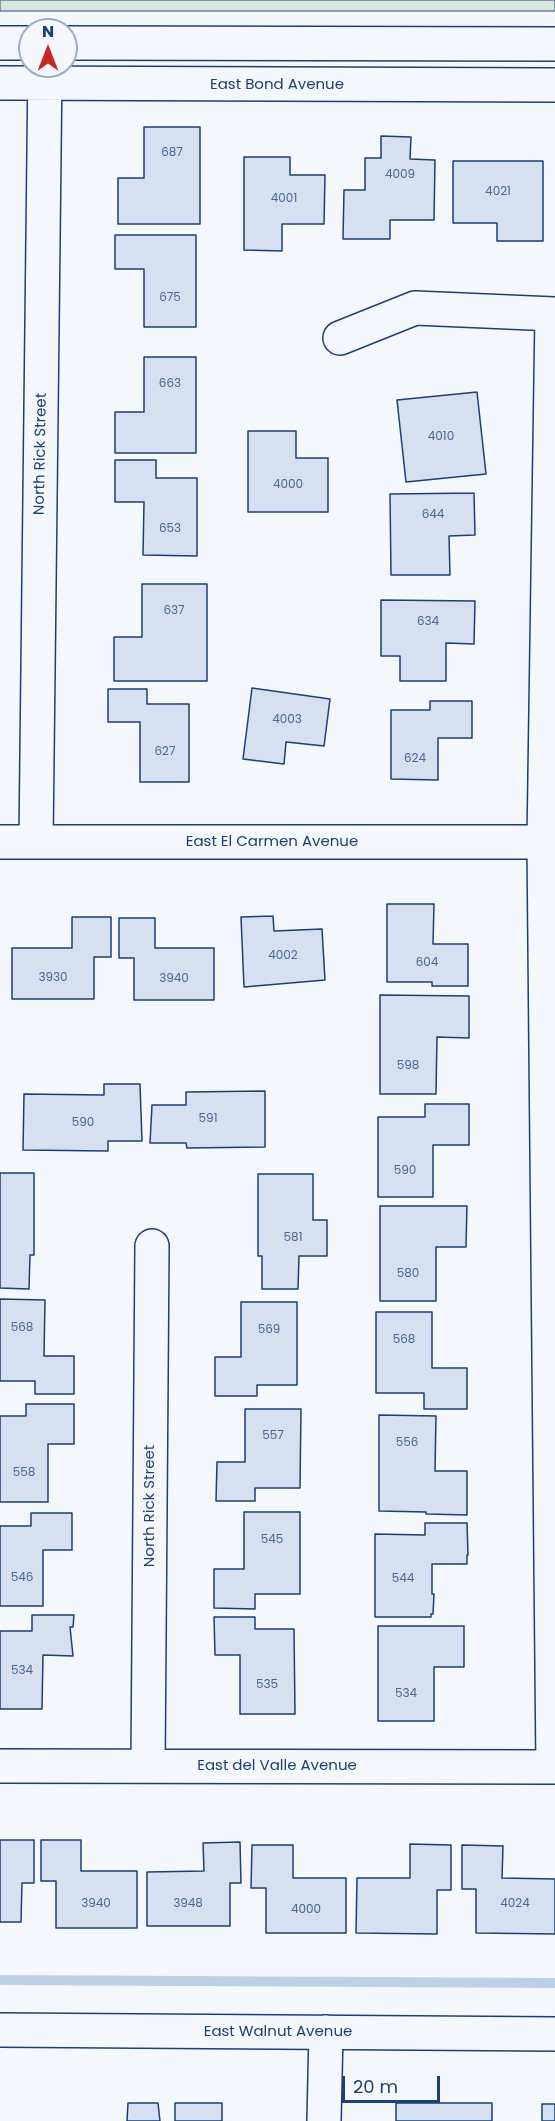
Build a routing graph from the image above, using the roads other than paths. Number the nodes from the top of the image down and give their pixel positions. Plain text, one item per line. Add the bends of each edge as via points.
1 (0, 43) edge
2 (18, 43) edge
3 (78, 43) edge
4 (555, 44) edge
5 (78, 75) edge
6 (22, 78) edge
7 (45, 78) edge
8 (0, 82) edge
9 (555, 85) edge
10 (554, 314) edge
11 (340, 338) dead end
12 (0, 842) edge
13 (36, 842) junction
14 (544, 842) junction
15 (152, 1246) dead end
16 (0, 1766) edge
17 (148, 1766) junction
18 (554, 1767) edge
19 (0, 2030) edge
20 (326, 2032) junction
21 (555, 2034) edge
22 (324, 2121) edge

1 - 2 street
3 - 4 street
5 - 9 street, East Bond Avenue
6 - 8 street, East Bond Avenue
7 - 13 street, North Rick Street
10 - 11 street via 415,308
10 - 14 street
12 - 13 street, East El Carmen Avenue
13 - 14 street, East El Carmen Avenue
14 - 18 street
15 - 17 street, North Rick Street
16 - 17 street, East del Valle Avenue
17 - 18 street, East del Valle Avenue
19 - 20 street, East Walnut Avenue
20 - 21 street, East Walnut Avenue
20 - 22 street

